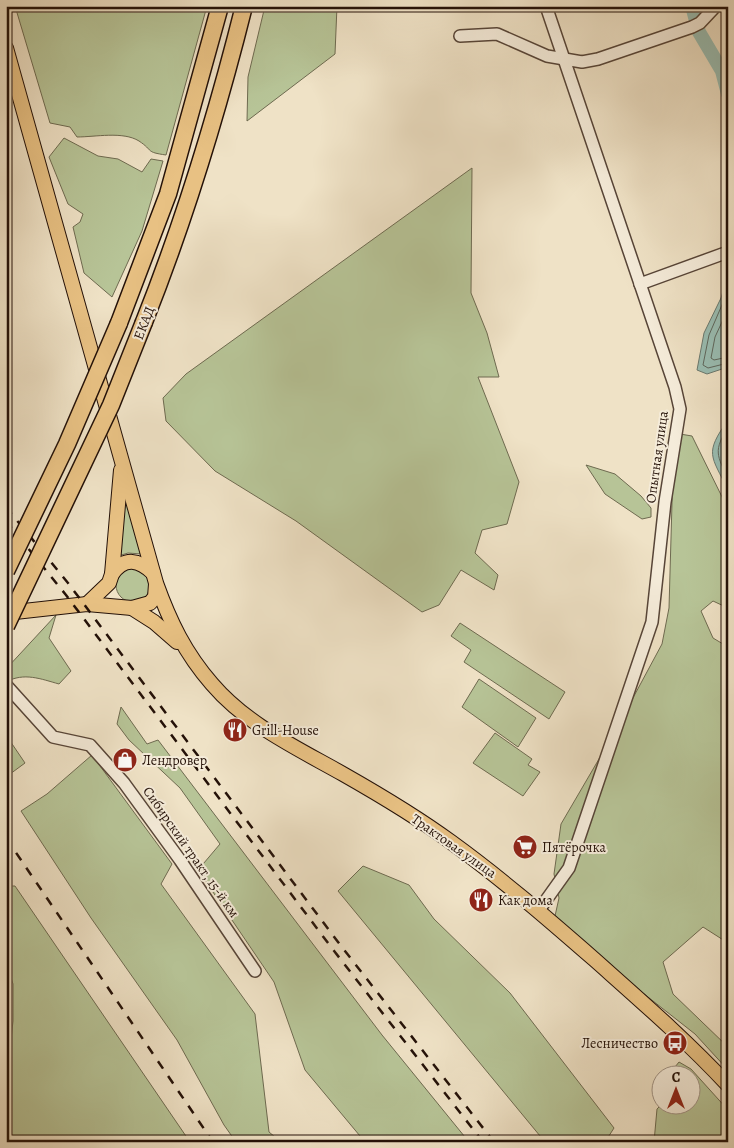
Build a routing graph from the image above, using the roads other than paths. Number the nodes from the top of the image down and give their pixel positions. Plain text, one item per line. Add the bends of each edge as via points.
1 (220, 6) edge
2 (244, 6) edge
3 (546, 6) edge
4 (716, 6) edge
5 (460, 36) dead end
6 (6, 48) edge
7 (565, 61) junction
8 (728, 252) edge
9 (640, 284) junction
10 (122, 462) junction
11 (6, 571) edge
12 (155, 578) junction
13 (110, 579) junction
14 (87, 604) junction
15 (129, 608) junction
16 (6, 613) edge
17 (6, 626) edge
18 (186, 651) junction
19 (6, 685) edge
20 (539, 910) junction
21 (255, 971) dead end
22 (728, 1085) edge

1 - 11 highway, ЕКАД, bridge via 168,194 119,323 67,444
2 - 17 highway, ЕКАД, bridge via 199,172 176,240 111,405
3 - 7 street, Опытная улица
4 - 7 street via 696,25 598,59
5 - 7 street via 497,34
6 - 10 main road
7 - 9 street, Опытная улица
8 - 9 street
9 - 20 street, Опытная улица via 676,388 680,410 665,502 652,622 569,868
10 - 12 main road
10 - 13 main road
12 - 13 main road via 142,563 135,561 116,567
12 - 15 main road via 155,597 150,603
12 - 18 main road via 170,623
13 - 14 main road
13 - 15 main road via 114,598
14 - 15 main road
14 - 16 main road
15 - 18 main road via 154,622
18 - 20 main road, Трактовая улица via 213,685 243,714 450,841
19 - 21 street, Сибирский тракт, 15-й км via 53,737 90,745 124,783
20 - 22 main road, Трактовая улица via 687,1042

